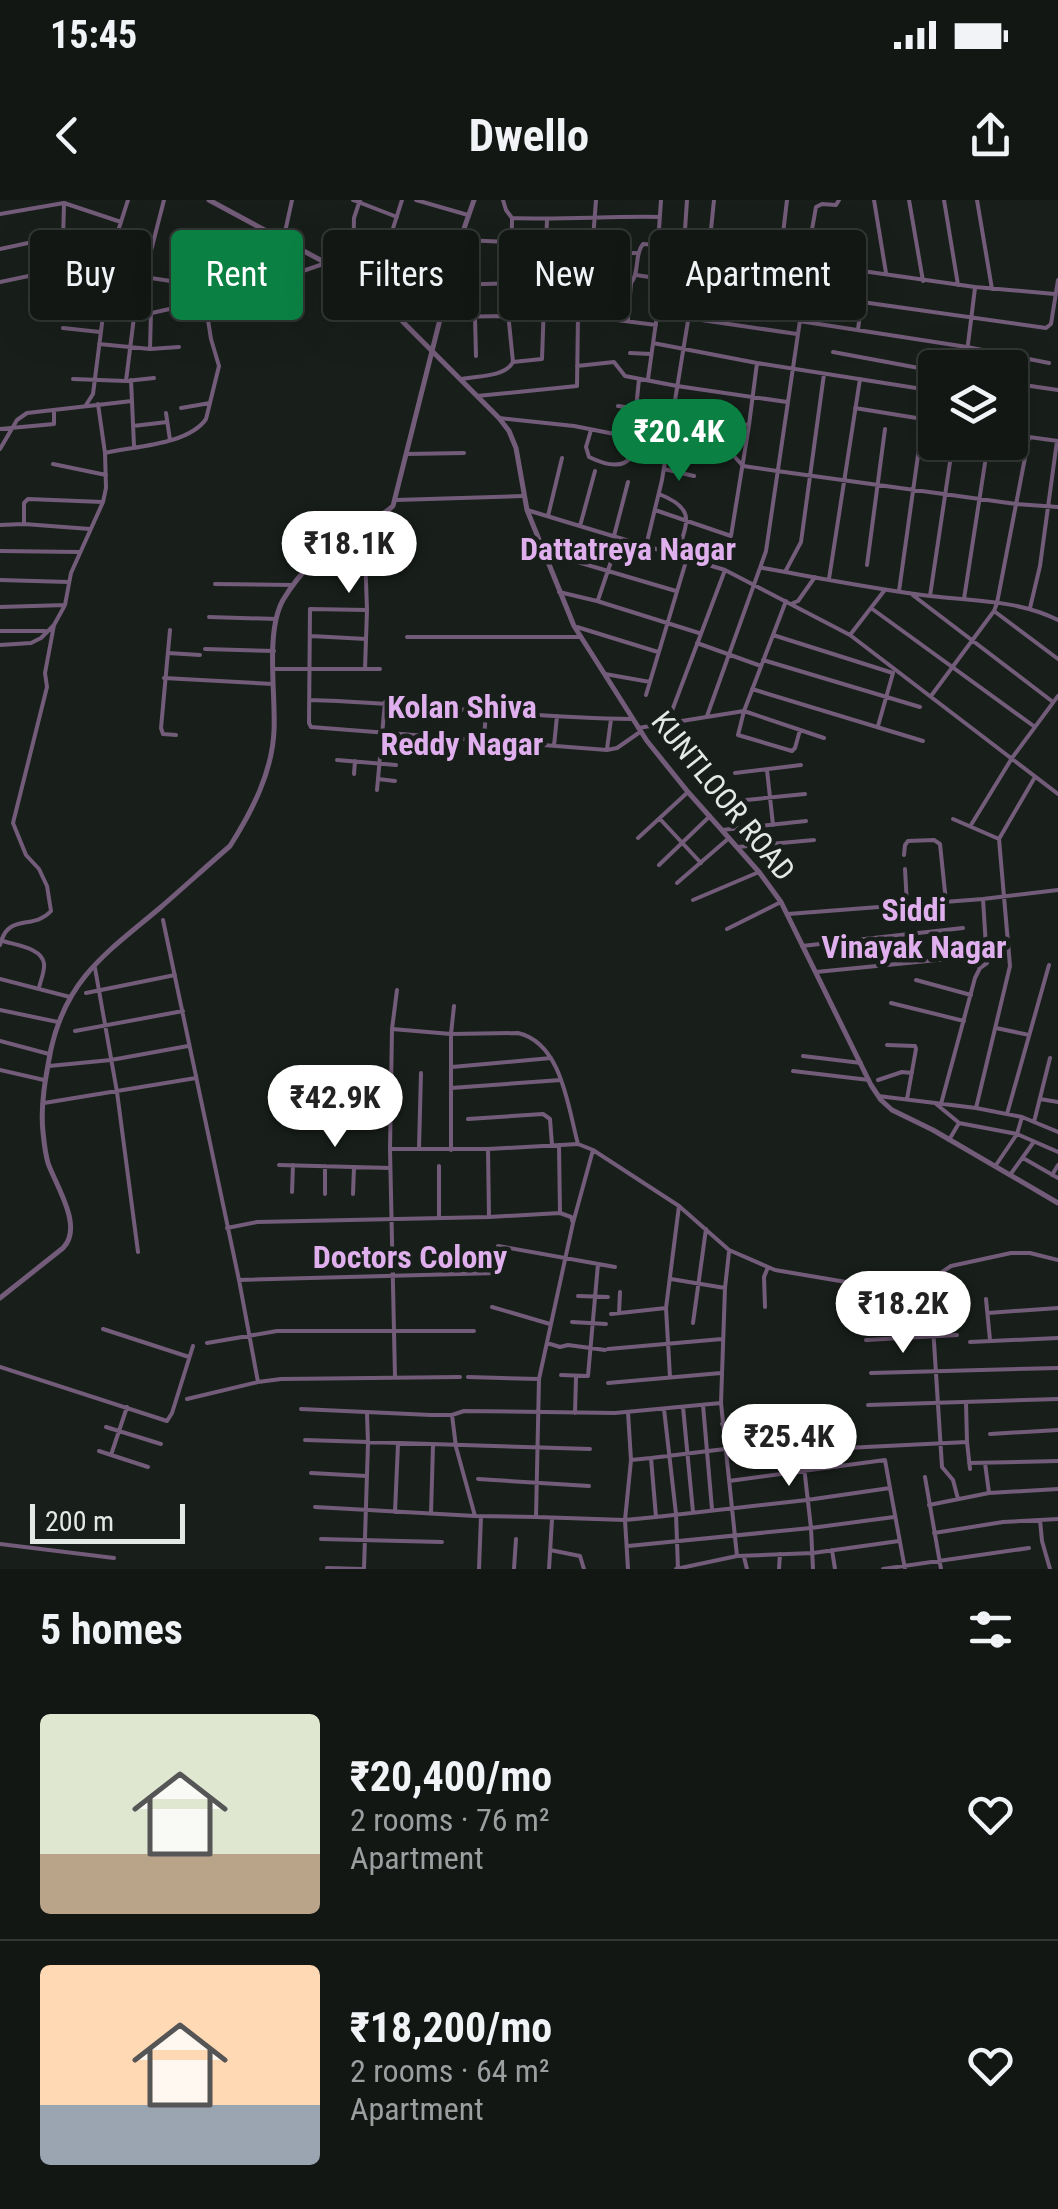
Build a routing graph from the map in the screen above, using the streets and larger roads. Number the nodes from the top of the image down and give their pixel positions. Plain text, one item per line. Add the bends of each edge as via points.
1 (128, 200) edge
2 (164, 200) edge
3 (209, 200) edge
4 (292, 200) edge
5 (394, 200) edge
6 (416, 200) edge
7 (474, 200) edge
8 (502, 200) edge
9 (596, 200) edge
10 (661, 200) edge
11 (688, 200) edge
12 (714, 200) edge
13 (787, 200) edge
14 (839, 200) edge
15 (874, 200) edge
16 (909, 200) edge
17 (944, 200) edge
18 (977, 200) edge
19 (357, 201) edge
20 (402, 202) edge
21 (64, 203) junction
22 (0, 214) edge
23 (468, 216) junction
24 (594, 216) junction
25 (397, 217) junction
26 (660, 217) junction
27 (512, 218) junction
28 (547, 220) junction
29 (121, 222) junction
30 (64, 230) edge
31 (118, 230) edge
32 (262, 230) edge
33 (285, 230) edge
34 (354, 230) edge
35 (393, 230) edge
36 (463, 230) edge
37 (512, 230) edge
38 (547, 230) edge
39 (593, 230) edge
40 (659, 230) edge
41 (685, 230) edge
42 (712, 230) edge
43 (783, 230) edge
44 (812, 230) edge
45 (30, 243) edge
46 (650, 244) edge
47 (0, 249) edge
48 (151, 250) edge
49 (630, 253) edge
50 (638, 253) junction
51 (866, 272) edge
52 (886, 274) junction
53 (636, 275) junction
54 (30, 276) edge
55 (650, 278) edge
56 (923, 280) junction
57 (0, 282) edge
58 (631, 284) joint
59 (1058, 284) edge
60 (958, 285) junction
61 (975, 287) junction
62 (992, 288) junction
63 (1055, 294) junction
64 (866, 303) edge
65 (171, 308) edge
66 (151, 311) edge
67 (1055, 313) edge
68 (972, 318) junction
69 (103, 320) edge
70 (133, 320) edge
71 (151, 320) edge
72 (207, 320) edge
73 (403, 320) edge
74 (440, 320) edge
75 (475, 320) edge
76 (508, 320) edge
77 (544, 320) edge
78 (578, 320) edge
79 (618, 320) edge
80 (657, 320) edge
81 (688, 320) edge
82 (702, 320) edge
83 (799, 320) joint
84 (859, 320) edge
85 (628, 321) junction
86 (656, 325) junction
87 (63, 328) dead end
88 (858, 330) junction
89 (100, 332) junction
90 (797, 334) junction
91 (653, 343) junction
92 (99, 344) junction
93 (129, 347) junction
94 (179, 347) dead end
95 (967, 347) junction
96 (682, 348) junction
97 (150, 350) junction
98 (432, 350) junction
99 (967, 350) edge
100 (833, 352) dead end
101 (630, 353) dead end
102 (651, 354) junction
103 (476, 356) dead end
104 (512, 362) junction
105 (757, 363) junction
106 (1050, 363) dead end
107 (577, 366) junction
108 (792, 368) junction
109 (918, 368) edge
110 (824, 374) junction
111 (154, 378) dead end
112 (639, 378) junction
113 (73, 379) dead end
114 (460, 379) junction
115 (860, 379) junction
116 (94, 380) junction
117 (128, 380) junction
118 (648, 380) junction
119 (677, 386) junction
120 (1028, 386) edge
121 (918, 388) edge
122 (1058, 390) edge
123 (477, 396) junction
124 (752, 397) junction
125 (132, 401) junction
126 (787, 402) junction
127 (210, 403) junction
128 (98, 404) junction
129 (86, 405) junction
130 (618, 406) dead end
131 (181, 408) dead end
132 (856, 408) junction
133 (636, 409) junction
134 (54, 410) junction
135 (644, 410) junction
136 (166, 413) dead end
137 (673, 415) junction
138 (499, 418) junction
139 (918, 418) edge
140 (167, 422) junction
141 (133, 426) junction
142 (749, 426) junction
143 (12, 428) junction
144 (0, 429) edge
145 (885, 429) dead end
146 (591, 430) junction
147 (1028, 436) edge
148 (640, 439) junction
149 (170, 440) junction
150 (668, 441) junction
151 (1057, 441) edge
152 (134, 446) junction
153 (0, 449) edge
154 (918, 450) edge
155 (105, 453) junction
156 (464, 453) dead end
157 (406, 454) junction
158 (562, 458) dead end
159 (951, 460) edge
160 (1024, 460) edge
161 (985, 463) dead end
162 (54, 464) dead end
163 (743, 466) junction
164 (664, 470) junction
165 (594, 471) dead end
166 (777, 471) junction
167 (106, 475) junction
168 (810, 475) junction
169 (694, 476) dead end
170 (843, 479) junction
171 (628, 482) dead end
172 (878, 484) junction
173 (911, 489) junction
174 (659, 494) junction
175 (946, 494) junction
176 (524, 496) junction
177 (980, 499) junction
178 (396, 500) junction
179 (103, 502) junction
180 (1016, 504) junction
181 (1049, 506) junction
182 (1058, 507) edge
183 (527, 510) junction
184 (655, 510) junction
185 (548, 516) junction
186 (688, 520) junction
187 (364, 523) junction
188 (24, 524) junction
189 (0, 525) edge
190 (580, 526) junction
191 (91, 529) junction
192 (616, 537) junction
193 (646, 546) junction
194 (0, 551) edge
195 (81, 552) junction
196 (543, 552) junction
197 (677, 555) junction
198 (686, 558) junction
199 (866, 565) dead end
200 (762, 568) junction
201 (725, 570) junction
202 (608, 571) junction
203 (785, 572) junction
204 (816, 577) junction
205 (0, 580) edge
206 (829, 580) junction
207 (69, 582) junction
208 (215, 584) dead end
209 (293, 585) junction
210 (756, 586) junction
211 (885, 589) junction
212 (676, 591) junction
213 (898, 591) junction
214 (560, 592) junction
215 (910, 593) junction
216 (930, 596) junction
217 (964, 599) junction
218 (597, 600) junction
219 (788, 603) junction
220 (997, 603) junction
221 (65, 605) junction
222 (0, 607) edge
223 (871, 608) junction
224 (1030, 608) junction
225 (366, 610) junction
226 (994, 611) junction
227 (208, 618) dead end
228 (276, 619) junction
229 (1058, 620) edge
230 (666, 622) junction
231 (54, 625) junction
232 (574, 626) junction
233 (170, 630) dead end
234 (0, 631) edge
235 (48, 631) junction
236 (701, 634) junction
237 (772, 635) junction
238 (850, 635) junction
239 (311, 636) junction
240 (407, 637) dead end
241 (581, 638) junction
242 (366, 639) junction
243 (972, 642) junction
244 (697, 643) junction
245 (0, 645) edge
246 (206, 649) dead end
247 (274, 651) junction
248 (658, 652) junction
249 (168, 653) junction
250 (200, 654) dead end
251 (730, 655) junction
252 (1058, 659) edge
253 (763, 660) junction
254 (761, 666) junction
255 (952, 668) junction
256 (273, 669) junction
257 (310, 669) junction
258 (365, 669) junction
259 (380, 669) dead end
260 (893, 670) junction
261 (603, 674) junction
262 (164, 678) junction
263 (650, 682) junction
264 (273, 684) junction
265 (752, 689) junction
266 (646, 695) dead end
267 (931, 696) junction
268 (1058, 696) edge
269 (886, 698) junction
270 (310, 700) junction
271 (384, 702) junction
272 (1053, 702) junction
273 (920, 707) dead end
274 (486, 710) junction
275 (744, 711) junction
276 (557, 716) junction
277 (707, 716) junction
278 (611, 719) junction
279 (631, 719) junction
280 (666, 724) junction
281 (877, 727) junction
282 (1034, 728) junction
283 (639, 730) junction
284 (800, 730) junction
285 (382, 733) junction
286 (176, 736) dead end
287 (824, 738) dead end
288 (923, 740) dead end
289 (484, 741) junction
290 (554, 746) junction
291 (607, 750) junction
292 (1012, 758) junction
293 (337, 760) dead end
294 (355, 762) junction
295 (379, 763) junction
296 (396, 765) dead end
297 (802, 765) dead end
298 (767, 770) junction
299 (354, 774) dead end
300 (735, 774) dead end
301 (1036, 776) junction
302 (378, 779) junction
303 (395, 780) dead end
304 (377, 790) dead end
305 (688, 792) junction
306 (805, 794) dead end
307 (1058, 794) edge
308 (770, 798) junction
309 (736, 801) dead end
310 (710, 816) junction
311 (658, 818) junction
312 (953, 819) dead end
313 (806, 822) dead end
314 (773, 825) junction
315 (971, 825) junction
316 (722, 830) junction
317 (638, 838) dead end
318 (729, 838) junction
319 (999, 839) junction
320 (814, 840) dead end
321 (683, 844) junction
322 (738, 848) junction
323 (904, 855) dead end
324 (701, 863) junction
325 (659, 865) dead end
326 (905, 869) dead end
327 (759, 872) junction
328 (677, 883) dead end
329 (1058, 890) edge
330 (1004, 898) junction
331 (693, 900) dead end
332 (983, 900) junction
333 (782, 902) junction
334 (946, 902) junction
335 (907, 906) junction
336 (788, 914) junction
337 (163, 920) dead end
338 (962, 928) dead end
339 (727, 929) dead end
340 (0, 943) edge
341 (802, 946) junction
342 (94, 964) junction
343 (1049, 965) dead end
344 (980, 968) junction
345 (816, 972) junction
346 (175, 975) junction
347 (0, 979) edge
348 (916, 980) dead end
349 (38, 988) junction
350 (98, 990) junction
351 (397, 990) dead end
352 (86, 993) dead end
353 (971, 994) junction
354 (70, 998) junction
355 (891, 1003) dead end
356 (454, 1006) dead end
357 (0, 1010) edge
358 (182, 1011) junction
359 (964, 1021) junction
360 (58, 1022) junction
361 (105, 1025) junction
362 (996, 1028) junction
363 (392, 1029) junction
364 (75, 1031) dead end
365 (451, 1034) junction
366 (1029, 1035) junction
367 (0, 1041) edge
368 (887, 1045) dead end
369 (190, 1046) junction
370 (50, 1054) junction
371 (803, 1056) dead end
372 (552, 1058) junction
373 (1050, 1058) dead end
374 (112, 1060) junction
375 (861, 1063) junction
376 (50, 1066) junction
377 (452, 1066) junction
378 (0, 1070) edge
379 (793, 1071) dead end
380 (912, 1072) junction
381 (420, 1073) dead end
382 (196, 1078) junction
383 (45, 1080) junction
384 (561, 1080) junction
385 (869, 1080) junction
386 (878, 1080) dead end
387 (451, 1088) junction
388 (117, 1092) junction
389 (878, 1096) junction
390 (907, 1099) junction
391 (1040, 1099) junction
392 (1058, 1102) edge
393 (44, 1103) junction
394 (938, 1103) junction
395 (976, 1108) junction
396 (1007, 1114) junction
397 (1022, 1117) junction
398 (468, 1119) dead end
399 (1034, 1122) junction
400 (959, 1123) junction
401 (1058, 1132) edge
402 (1017, 1134) junction
403 (948, 1140) junction
404 (1034, 1141) junction
405 (560, 1144) junction
406 (578, 1144) junction
407 (552, 1145) junction
408 (390, 1149) junction
409 (488, 1149) junction
410 (419, 1150) junction
411 (450, 1150) junction
412 (593, 1150) junction
413 (1058, 1152) edge
414 (1022, 1158) junction
415 (278, 1165) dead end
416 (293, 1165) junction
417 (1058, 1165) edge
418 (325, 1166) junction
419 (438, 1166) dead end
420 (996, 1166) junction
421 (354, 1167) junction
422 (390, 1168) junction
423 (1010, 1175) junction
424 (1055, 1176) edge
425 (292, 1192) dead end
426 (325, 1194) dead end
427 (354, 1194) dead end
428 (1058, 1201) edge
429 (679, 1206) junction
430 (560, 1213) junction
431 (488, 1217) junction
432 (439, 1218) junction
433 (390, 1219) junction
434 (574, 1223) junction
435 (228, 1228) junction
436 (706, 1229) junction
437 (498, 1246) dead end
438 (729, 1250) junction
439 (138, 1252) dead end
440 (567, 1258) junction
441 (1058, 1260) edge
442 (598, 1264) junction
443 (614, 1267) dead end
444 (768, 1267) junction
445 (497, 1274) dead end
446 (392, 1275) junction
447 (671, 1279) junction
448 (239, 1280) junction
449 (930, 1280) junction
450 (698, 1284) junction
451 (725, 1288) junction
452 (620, 1292) dead end
453 (930, 1294) junction
454 (953, 1294) dead end
455 (578, 1296) dead end
456 (595, 1296) junction
457 (608, 1296) dead end
458 (0, 1298) edge
459 (986, 1299) dead end
460 (492, 1307) dead end
461 (765, 1307) dead end
462 (666, 1308) junction
463 (1058, 1308) edge
464 (619, 1313) junction
465 (988, 1313) junction
466 (611, 1314) dead end
467 (572, 1322) dead end
468 (593, 1323) junction
469 (693, 1323) dead end
470 (552, 1324) junction
471 (606, 1324) dead end
472 (103, 1329) dead end
473 (393, 1330) junction
474 (474, 1331) dead end
475 (958, 1334) dead end
476 (933, 1336) junction
477 (250, 1337) junction
478 (1058, 1338) edge
479 (722, 1339) junction
480 (866, 1340) dead end
481 (990, 1340) junction
482 (970, 1342) dead end
483 (207, 1343) dead end
484 (547, 1343) junction
485 (669, 1343) junction
486 (192, 1346) dead end
487 (590, 1349) junction
488 (189, 1358) junction
489 (0, 1367) edge
490 (1058, 1368) edge
491 (721, 1372) junction
492 (871, 1373) dead end
493 (936, 1373) junction
494 (561, 1375) dead end
495 (395, 1376) junction
496 (460, 1376) dead end
497 (576, 1376) junction
498 (468, 1377) dead end
499 (670, 1378) junction
500 (539, 1379) junction
501 (258, 1382) junction
502 (608, 1383) dead end
503 (187, 1398) dead end
504 (1058, 1398) edge
505 (721, 1403) junction
506 (966, 1403) junction
507 (938, 1404) junction
508 (703, 1405) junction
509 (868, 1405) dead end
510 (127, 1407) junction
511 (684, 1407) junction
512 (301, 1409) dead end
513 (664, 1410) junction
514 (828, 1410) dead end
515 (539, 1412) junction
516 (628, 1412) junction
517 (366, 1413) junction
518 (575, 1413) junction
519 (798, 1414) junction
520 (452, 1415) junction
521 (722, 1424) junction
522 (106, 1427) dead end
523 (1058, 1430) edge
524 (118, 1431) junction
525 (990, 1434) dead end
526 (304, 1440) dead end
527 (840, 1440) dead end
528 (368, 1442) junction
529 (967, 1442) junction
530 (940, 1443) junction
531 (160, 1444) dead end
532 (398, 1444) junction
533 (802, 1445) junction
534 (434, 1446) junction
535 (456, 1446) junction
536 (537, 1447) junction
537 (846, 1448) dead end
538 (590, 1449) dead end
539 (99, 1451) dead end
540 (726, 1451) junction
541 (706, 1452) junction
542 (111, 1455) junction
543 (688, 1455) junction
544 (669, 1456) junction
545 (651, 1458) junction
546 (630, 1460) junction
547 (1058, 1461) edge
548 (984, 1462) junction
549 (148, 1468) dead end
550 (804, 1472) junction
551 (311, 1473) dead end
552 (366, 1476) junction
553 (925, 1477) dead end
554 (478, 1480) dead end
555 (730, 1480) junction
556 (536, 1482) junction
557 (589, 1486) dead end
558 (890, 1488) junction
559 (1058, 1489) edge
560 (989, 1494) junction
561 (958, 1499) junction
562 (807, 1500) junction
563 (929, 1505) junction
564 (733, 1507) junction
565 (315, 1508) dead end
566 (712, 1509) junction
567 (365, 1510) junction
568 (395, 1512) junction
569 (693, 1512) junction
570 (432, 1514) junction
571 (676, 1514) junction
572 (478, 1516) junction
573 (656, 1516) junction
574 (536, 1517) junction
575 (894, 1517) junction
576 (552, 1518) junction
577 (625, 1520) junction
578 (1040, 1520) junction
579 (1058, 1520) edge
580 (811, 1528) junction
581 (934, 1532) junction
582 (736, 1536) junction
583 (321, 1539) dead end
584 (516, 1539) dead end
585 (364, 1540) junction
586 (900, 1540) junction
587 (678, 1541) junction
588 (442, 1542) dead end
589 (0, 1544) edge
590 (628, 1546) junction
591 (1029, 1548) dead end
592 (550, 1550) junction
593 (832, 1550) junction
594 (813, 1553) junction
595 (780, 1554) junction
596 (741, 1556) junction
597 (114, 1558) dead end
598 (939, 1560) junction
599 (711, 1566) edge
600 (904, 1567) edge
601 (327, 1568) edge
602 (363, 1569) edge
603 (480, 1569) edge
604 (514, 1569) edge
605 (549, 1569) edge
606 (584, 1569) edge
607 (628, 1569) edge
608 (677, 1569) edge
609 (747, 1569) edge
610 (779, 1569) edge
611 (812, 1569) edge
612 (835, 1569) edge
613 (883, 1569) edge
614 (941, 1569) edge
615 (1050, 1569) edge

1 - 29 street
2 - 48 street
3 - 32 street
4 - 33 street
5 - 20 street
6 - 23 street
7 - 23 street
8 - 27 street
9 - 24 street
10 - 26 street
11 - 41 street
12 - 42 street
13 - 43 street
14 - 44 street via 816,207
15 - 52 street
16 - 56 street
17 - 60 street
18 - 62 street
19 - 25 street
19 - 34 street
20 - 25 street
21 - 22 street
21 - 29 street
21 - 30 street
23 - 36 street
24 - 26 street
24 - 28 street
24 - 39 street
25 - 35 street
26 - 40 street
27 - 28 street
27 - 37 street
28 - 38 street
29 - 31 street
45 - 47 street
46 - 50 street
49 - 50 street
50 - 53 street
51 - 52 street
52 - 56 street
53 - 55 street
53 - 58 street
54 - 57 street
56 - 60 street
58 - 85 street
59 - 63 street
60 - 61 street
61 - 62 street
61 - 68 street
62 - 63 street
63 - 67 street
64 - 68 street
65 - 66 street
67 - 68 street via 1046,328
68 - 95 street
69 - 89 street
70 - 93 street
71 - 97 street
72 - 127 street via 219,366
73 - 98 street, KUNTLOOR ROAD
74 - 98 street
75 - 103 street
76 - 104 street
77 - 104 street via 542,359
78 - 107 street
79 - 85 street
80 - 86 street
81 - 96 street
82 - 90 street
83 - 88 street
83 - 90 street
84 - 88 street
85 - 86 street
86 - 91 street
87 - 89 street
88 - 95 street
89 - 92 street
90 - 108 street
91 - 96 street
91 - 102 street
92 - 93 street
92 - 116 street
93 - 97 street
93 - 117 street
94 - 97 street
95 - 99 street
95 - 106 street
96 - 105 street
96 - 119 street
98 - 114 street, KUNTLOOR ROAD
98 - 157 street
100 - 109 street
101 - 102 street
102 - 118 street
104 - 114 street via 508,370
105 - 108 street
105 - 124 street
107 - 112 street via 614,362 625,376
107 - 123 street via 577,386
108 - 110 street
108 - 126 street
110 - 115 street
110 - 168 street
111 - 117 street
112 - 118 street
112 - 133 street
113 - 116 street
114 - 123 street, KUNTLOOR ROAD
115 - 121 street
115 - 132 street
116 - 117 street
116 - 129 street
117 - 125 street
118 - 119 street
119 - 124 street
119 - 137 street
120 - 122 street
123 - 138 street, KUNTLOOR ROAD
124 - 126 street
124 - 142 street
125 - 128 street
125 - 141 street
126 - 166 street
127 - 131 street
127 - 149 street via 202,425
128 - 129 street
128 - 155 street
129 - 134 street
130 - 133 street
132 - 139 street
132 - 170 street
133 - 135 street
134 - 143 street via 21,416
134 - 143 street via 54,424
135 - 137 street
135 - 148 street
136 - 140 street
137 - 142 street
137 - 150 street
138 - 146 street
138 - 176 street, KUNTLOOR ROAD via 514,441
140 - 141 street
140 - 149 street
141 - 152 street
142 - 163 street
143 - 144 street
143 - 153 street
145 - 172 street
146 - 148 street
146 - 148 street via 588,457 610,464 630,462
147 - 151 street
148 - 150 street
149 - 152 street
150 - 163 street via 720,449
150 - 164 street
151 - 181 street
152 - 155 street
154 - 173 street
155 - 167 street
156 - 157 street
157 - 178 street
158 - 185 street
159 - 175 street
160 - 180 street
161 - 177 street
162 - 167 street
163 - 166 street
163 - 186 street via 731,536
164 - 169 street
164 - 174 street
165 - 190 street
166 - 168 street
166 - 200 street
167 - 179 street
168 - 170 street
168 - 203 street via 801,542
170 - 172 street
170 - 206 street
171 - 192 street
172 - 173 street
172 - 199 street
173 - 175 street
173 - 213 street
174 - 184 street
174 - 186 street via 676,500
175 - 177 street
175 - 216 street
176 - 178 street
176 - 183 street, KUNTLOOR ROAD
177 - 180 street
177 - 217 street
178 - 187 street
179 - 188 street via 28,499
179 - 191 street
180 - 181 street
180 - 220 street
181 - 182 street
181 - 224 street
183 - 185 street
183 - 196 street, KUNTLOOR ROAD
184 - 186 street
184 - 193 street
185 - 190 street
186 - 197 street
187 - 209 street via 324,550
187 - 225 street
188 - 189 street
188 - 191 street
190 - 192 street
191 - 195 street
192 - 193 street
192 - 202 street
193 - 197 street
194 - 195 street
195 - 207 street
196 - 202 street
196 - 214 street, KUNTLOOR ROAD
197 - 198 street
198 - 201 street
198 - 212 street
200 - 203 street
200 - 210 street
201 - 210 street
201 - 236 street
202 - 212 street
202 - 218 street
203 - 204 street
204 - 206 street
204 - 219 street via 798,601
205 - 207 street
206 - 211 street
207 - 221 street
208 - 209 street
209 - 228 street
210 - 219 street
210 - 251 street
211 - 213 street
211 - 223 street
212 - 230 street
213 - 215 street
214 - 218 street
214 - 232 street, KUNTLOOR ROAD
215 - 216 street
215 - 243 street
216 - 217 street
217 - 220 street
218 - 230 street
219 - 237 street
219 - 238 street
220 - 224 street
220 - 226 street
221 - 222 street
221 - 231 street
223 - 238 street
223 - 255 street
224 - 229 street
225 - 239 street via 312,607
225 - 242 street
226 - 243 street
226 - 252 street
227 - 228 street
228 - 247 street
230 - 236 street
230 - 248 street
231 - 235 street
231 - 340 street via 48,687 14,822 47,886 51,911 12,925
232 - 241 street, KUNTLOOR ROAD
232 - 248 street
233 - 249 street
234 - 235 street
235 - 245 street via 31,643
236 - 244 street
237 - 253 street
237 - 260 street
238 - 260 street
239 - 242 street
239 - 257 street
240 - 241 street
241 - 261 street, KUNTLOOR ROAD
242 - 258 street
243 - 255 street
243 - 272 street
244 - 251 street
244 - 280 street
246 - 247 street
247 - 256 street
248 - 263 street
249 - 250 street
249 - 262 street
251 - 254 street
251 - 277 street
253 - 254 street
253 - 269 street
254 - 265 street
255 - 267 street
255 - 282 street
256 - 257 street
256 - 264 street
257 - 258 street
257 - 270 street
258 - 259 street
260 - 267 street
260 - 269 street
261 - 263 street
261 - 279 street, KUNTLOOR ROAD
262 - 264 street
262 - 286 street via 161,728
263 - 266 street
264 - 342 street via 272,754 230,846
265 - 275 street
265 - 281 street
267 - 292 street
268 - 272 street
269 - 273 street
269 - 281 street
270 - 271 street
270 - 285 street via 311,727
271 - 274 street
271 - 285 street
272 - 282 street
274 - 276 street
274 - 289 street
275 - 277 street
275 - 284 street
275 - 284 street via 741,737 792,750
276 - 278 street
276 - 290 street
277 - 280 street
278 - 279 street
278 - 291 street
279 - 283 street, KUNTLOOR ROAD
280 - 283 street
281 - 288 street
282 - 292 street
283 - 291 street
283 - 305 street, KUNTLOOR ROAD
284 - 287 street
285 - 289 street
285 - 295 street
289 - 290 street
290 - 291 street
292 - 301 street
292 - 315 street
293 - 294 street
294 - 295 street
294 - 299 street
295 - 296 street
295 - 302 street
297 - 298 street
298 - 300 street
298 - 308 street
301 - 307 street
301 - 319 street
302 - 303 street
302 - 304 street
305 - 310 street, KUNTLOOR ROAD
305 - 311 street
306 - 308 street
308 - 309 street
308 - 314 street
310 - 316 street, KUNTLOOR ROAD
310 - 321 street
311 - 317 street
311 - 321 street
312 - 315 street
313 - 314 street
314 - 316 street
315 - 319 street
316 - 318 street, KUNTLOOR ROAD
318 - 322 street, KUNTLOOR ROAD
318 - 324 street
319 - 330 street
320 - 322 street
321 - 324 street
321 - 325 street
322 - 327 street, KUNTLOOR ROAD
323 - 334 street via 908,841 940,844
324 - 328 street
326 - 335 street
327 - 331 street
327 - 333 street, KUNTLOOR ROAD
329 - 330 street
330 - 332 street
330 - 362 street via 1010,966
332 - 334 street
332 - 344 street via 988,963
333 - 336 street, KUNTLOOR ROAD
333 - 339 street
334 - 335 street
335 - 336 street
336 - 341 street, KUNTLOOR ROAD
337 - 346 street
338 - 341 street
340 - 349 street via 41,956
341 - 345 street, KUNTLOOR ROAD
342 - 350 street
342 - 354 street
343 - 366 street
344 - 345 street via 968,957
344 - 353 street
345 - 375 street, KUNTLOOR ROAD
346 - 350 street
346 - 358 street
347 - 349 street
348 - 353 street
349 - 354 street
350 - 352 street
350 - 361 street
351 - 363 street
353 - 359 street
354 - 360 street
355 - 359 street
356 - 365 street
357 - 360 street
358 - 361 street
358 - 369 street
359 - 394 street
360 - 370 street
361 - 364 street
361 - 374 street
362 - 366 street
362 - 395 street
363 - 365 street
363 - 408 street
365 - 372 street via 518,1033
365 - 377 street
366 - 396 street
367 - 370 street
368 - 380 street via 915,1046
369 - 374 street
369 - 382 street
370 - 376 street
371 - 375 street
372 - 377 street
372 - 384 street
373 - 391 street
374 - 376 street
374 - 388 street
375 - 385 street, KUNTLOOR ROAD
376 - 383 street
377 - 387 street
378 - 383 street
379 - 385 street
380 - 386 street
380 - 390 street
381 - 410 street
382 - 388 street
382 - 435 street
383 - 393 street
384 - 387 street
384 - 406 street
385 - 389 street, KUNTLOOR ROAD
387 - 411 street
388 - 393 street
388 - 439 street
389 - 390 street
389 - 403 street, KUNTLOOR ROAD
390 - 394 street
391 - 392 street
391 - 399 street
393 - 458 street via 47,1159 70,1235
394 - 395 street
394 - 400 street
395 - 396 street
396 - 397 street
397 - 399 street
397 - 402 street
398 - 407 street via 543,1114 550,1120
399 - 401 street
400 - 402 street
400 - 403 street
402 - 404 street
402 - 420 street
403 - 420 street, KUNTLOOR ROAD
404 - 413 street
404 - 414 street
405 - 406 street
405 - 407 street
405 - 430 street
406 - 412 street
407 - 409 street
408 - 410 street
408 - 422 street
409 - 411 street
409 - 431 street
410 - 411 street
412 - 429 street
412 - 434 street
414 - 423 street
414 - 424 street
415 - 416 street
416 - 418 street
416 - 425 street
417 - 424 street
418 - 421 street
418 - 426 street
419 - 432 street
420 - 423 street, KUNTLOOR ROAD
421 - 422 street
421 - 427 street
422 - 433 street
423 - 428 street, KUNTLOOR ROAD
429 - 436 street
429 - 447 street
430 - 431 street
430 - 434 street
431 - 432 street
432 - 433 street
433 - 435 street
433 - 446 street
434 - 440 street
435 - 448 street
436 - 438 street
436 - 450 street
437 - 440 street
438 - 444 street
438 - 451 street
440 - 442 street
440 - 470 street
441 - 449 street via 1011,1253 952,1266
442 - 443 street
442 - 456 street
444 - 449 street via 908,1288
444 - 461 street
445 - 446 street
446 - 448 street
446 - 473 street
447 - 450 street
447 - 462 street
448 - 477 street
449 - 453 street
450 - 451 street
450 - 469 street
451 - 479 street
452 - 464 street
453 - 454 street
453 - 476 street
455 - 456 street
456 - 457 street
456 - 468 street
459 - 465 street
460 - 470 street
462 - 464 street
462 - 485 street
463 - 465 street
464 - 466 street
465 - 481 street
467 - 468 street
468 - 471 street
468 - 487 street
470 - 484 street
472 - 488 street
473 - 474 street
473 - 477 street
473 - 495 street
475 - 476 street
476 - 480 street
476 - 493 street
477 - 483 street
477 - 501 street
478 - 481 street
479 - 485 street
479 - 491 street
481 - 482 street
484 - 487 street
484 - 500 street
485 - 487 street
485 - 499 street
486 - 488 street
487 - 497 street via 588,1376
488 - 510 street via 167,1421
489 - 510 street
490 - 493 street
491 - 499 street
491 - 505 street
492 - 493 street
493 - 507 street
494 - 497 street
495 - 496 street
495 - 501 street
497 - 518 street
498 - 500 street
499 - 502 street
500 - 515 street
501 - 503 street
504 - 506 street
505 - 508 street
505 - 521 street
506 - 507 street
506 - 529 street
507 - 509 street
507 - 530 street
508 - 511 street
508 - 541 street
510 - 524 street
511 - 513 street
511 - 543 street
512 - 517 street
513 - 516 street
513 - 544 street
514 - 519 street
515 - 518 street
515 - 520 street
515 - 536 street
516 - 518 street
516 - 546 street
517 - 520 street
517 - 528 street
519 - 521 street
519 - 533 street
520 - 535 street
521 - 540 street
522 - 524 street
523 - 525 street
524 - 531 street
524 - 542 street
526 - 528 street
527 - 533 street
528 - 532 street
528 - 552 street
529 - 530 street
529 - 548 street via 970,1466
530 - 537 street
530 - 561 street via 942,1467
532 - 534 street
532 - 568 street
533 - 540 street
533 - 550 street
534 - 535 street
534 - 570 street
535 - 536 street
535 - 572 street
536 - 538 street
536 - 556 street
539 - 542 street
540 - 541 street
540 - 555 street
541 - 543 street
541 - 566 street
542 - 549 street
543 - 544 street
543 - 569 street
544 - 545 street
544 - 571 street
545 - 546 street
545 - 573 street
546 - 577 street
547 - 548 street
548 - 560 street
550 - 555 street
550 - 558 street via 885,1460
550 - 562 street
551 - 552 street
552 - 567 street
553 - 563 street
554 - 556 street
555 - 564 street
556 - 557 street
556 - 574 street
558 - 562 street
558 - 575 street
559 - 560 street
560 - 561 street
561 - 563 street
562 - 564 street
562 - 580 street
563 - 581 street
564 - 566 street
564 - 582 street
565 - 567 street
566 - 569 street
567 - 568 street
567 - 585 street
568 - 570 street
569 - 571 street
570 - 572 street
571 - 573 street
571 - 587 street
572 - 574 street
572 - 603 street
573 - 577 street
574 - 576 street
575 - 580 street
575 - 586 street
576 - 577 street
576 - 592 street
577 - 590 street
578 - 579 street
578 - 581 street
578 - 615 street
580 - 582 street
580 - 594 street
581 - 598 street
582 - 587 street
582 - 596 street
583 - 585 street
584 - 604 street
585 - 588 street
585 - 602 street
586 - 593 street
586 - 600 street
587 - 590 street
587 - 608 street
589 - 597 street
590 - 607 street
591 - 598 street
592 - 605 street
592 - 606 street via 580,1556
593 - 594 street
593 - 612 street
594 - 595 street
594 - 611 street
595 - 596 street
595 - 610 street
596 - 599 street
596 - 609 street
598 - 600 street
598 - 614 street
599 - 608 street
600 - 613 street
601 - 602 street

